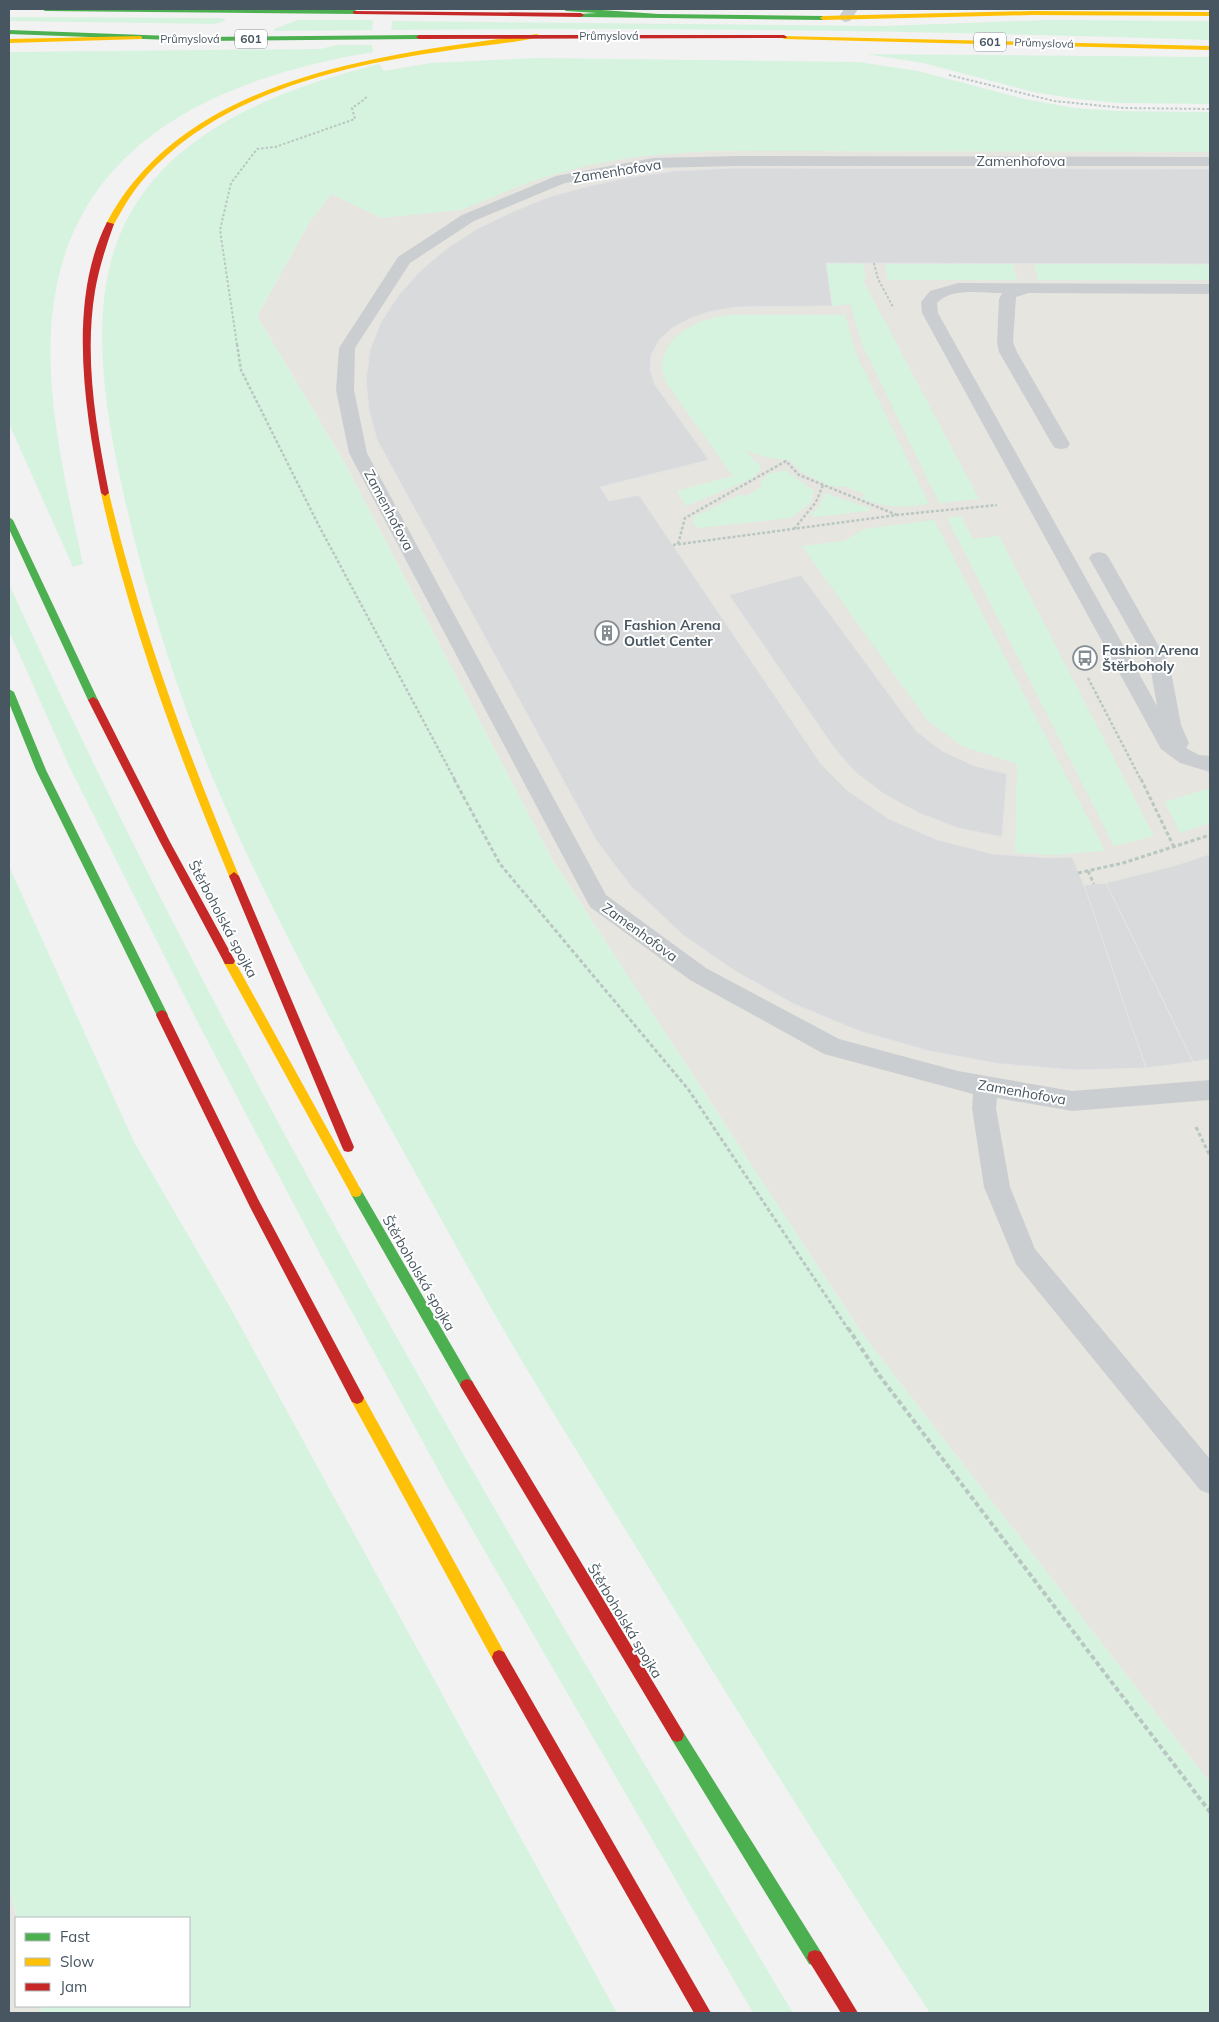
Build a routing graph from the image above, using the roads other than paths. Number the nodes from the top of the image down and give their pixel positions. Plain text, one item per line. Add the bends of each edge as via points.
1 (45, 9) edge
2 (566, 9) edge
3 (1047, 9) edge
4 (285, 10) edge
5 (1032, 12) junction
6 (848, 13) edge
7 (1210, 14) edge
8 (659, 16) junction
9 (267, 22) dead end
10 (9, 27) edge
11 (241, 27) dead end
12 (9, 32) edge
13 (537, 36) junction
14 (140, 38) junction
15 (9, 41) edge
16 (1210, 48) edge
17 (1210, 162) edge
18 (1029, 288) junction
19 (1210, 289) edge
20 (1062, 444) dead end
21 (9, 520) edge
22 (1099, 558) dead end
23 (9, 692) edge
24 (9, 719) edge
25 (1209, 764) edge
26 (41, 770) junction
27 (986, 1086) junction
28 (1210, 1090) edge
29 (400, 1271) junction
30 (1210, 1480) edge
31 (703, 2013) edge
32 (850, 2013) edge

1 - 4 main road, Průmyslová / 601
2 - 8 main road
3 - 5 lane
4 - 8 main road, Průmyslová / 601
4 - 9 main road
5 - 6 main road, Průmyslová / 601
5 - 7 main road, Průmyslová / 601
6 - 8 main road, Průmyslová / 601
10 - 11 main road
12 - 14 main road, Průmyslová
13 - 14 main road, Průmyslová / 601
13 - 16 main road, Průmyslová / 601 via 884,39
13 - 29 main road via 386,58 330,71 249,101 207,123 156,160 132,188 105,239 89,298 88,373 96,448 113,529 154,675 199,792
14 - 15 main road
17 - 27 lane, Zamenhofova via 709,162 653,164 561,179 468,218 404,260 347,348 345,390 358,452 598,901 698,974 833,1047
18 - 19 lane
18 - 20 lane via 1010,294 1007,299 1005,342 1012,360
18 - 25 lane via 950,289 936,294 929,307 1168,744 1192,761
21 - 29 main road, Štěrboholská spojka via 186,883
22 - 25 lane via 1160,666 1176,742 1185,752
23 - 26 main road
24 - 26 main road
26 - 31 main road via 254,1202 368,1420 512,1680
27 - 28 lane, Zamenhofova via 1072,1101
27 - 30 lane via 984,1108 997,1187 1025,1256
29 - 32 main road, Štěrboholská spojka via 468,1390 754,1865

